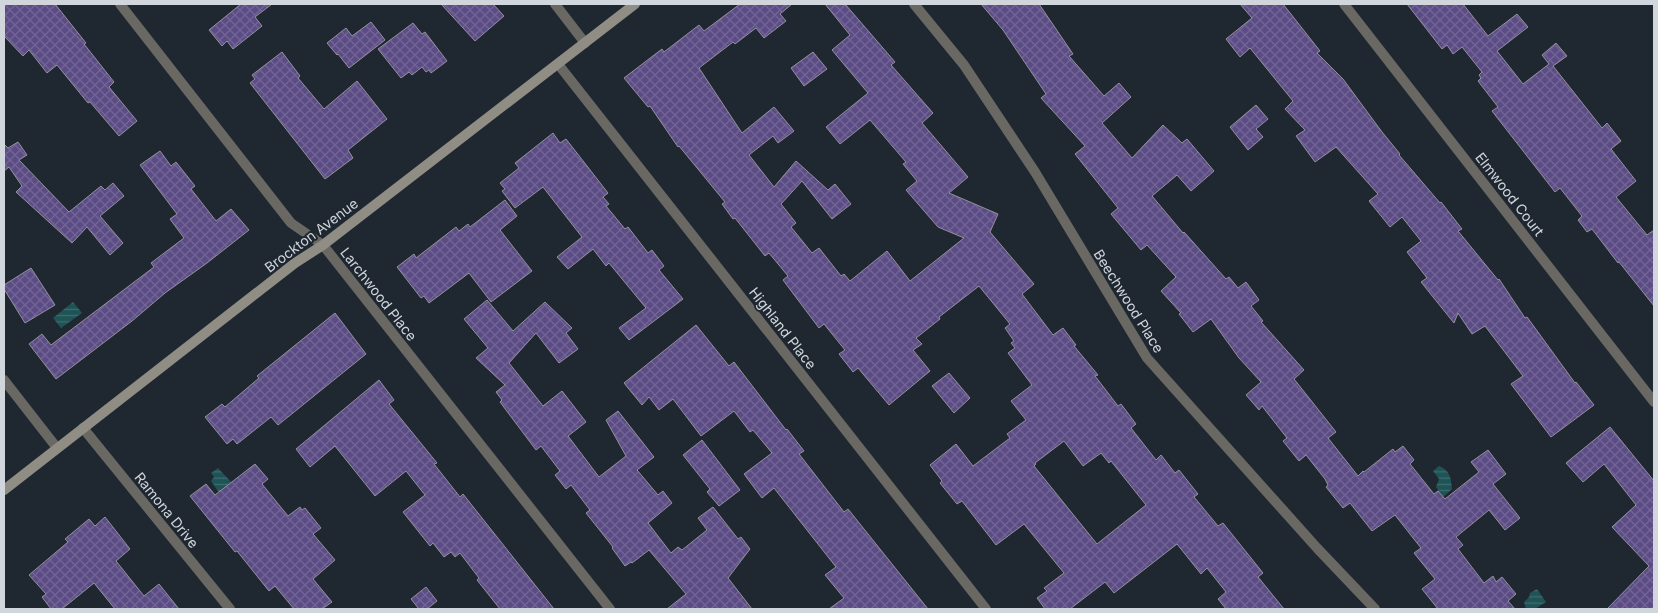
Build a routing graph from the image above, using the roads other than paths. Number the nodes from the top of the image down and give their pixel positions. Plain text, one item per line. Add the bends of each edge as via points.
1 (120, 4) edge
2 (555, 4) edge
3 (635, 4) edge
4 (914, 4) edge
5 (1344, 4) edge
6 (585, 43) junction
7 (558, 64) junction
8 (323, 245) junction
9 (4, 380) edge
10 (1654, 402) edge
11 (84, 428) junction
12 (56, 448) junction
13 (4, 490) edge
14 (230, 609) edge
15 (610, 609) edge
16 (986, 609) edge
17 (1375, 609) edge

1 - 8 street, Larchwood Place via 291,223
2 - 6 street
3 - 6 main road, Brockton Avenue
4 - 17 street, Beechwood Place via 964,65 1035,172 1147,358
5 - 10 street, Elmwood Court
6 - 7 main road, Brockton Avenue
7 - 8 main road, Brockton Avenue
7 - 16 street, Highland Place
8 - 11 main road, Brockton Avenue via 295,263
8 - 15 street, Larchwood Place
9 - 12 street
11 - 12 main road, Brockton Avenue
11 - 14 street, Ramona Drive
12 - 13 main road, Brockton Avenue

